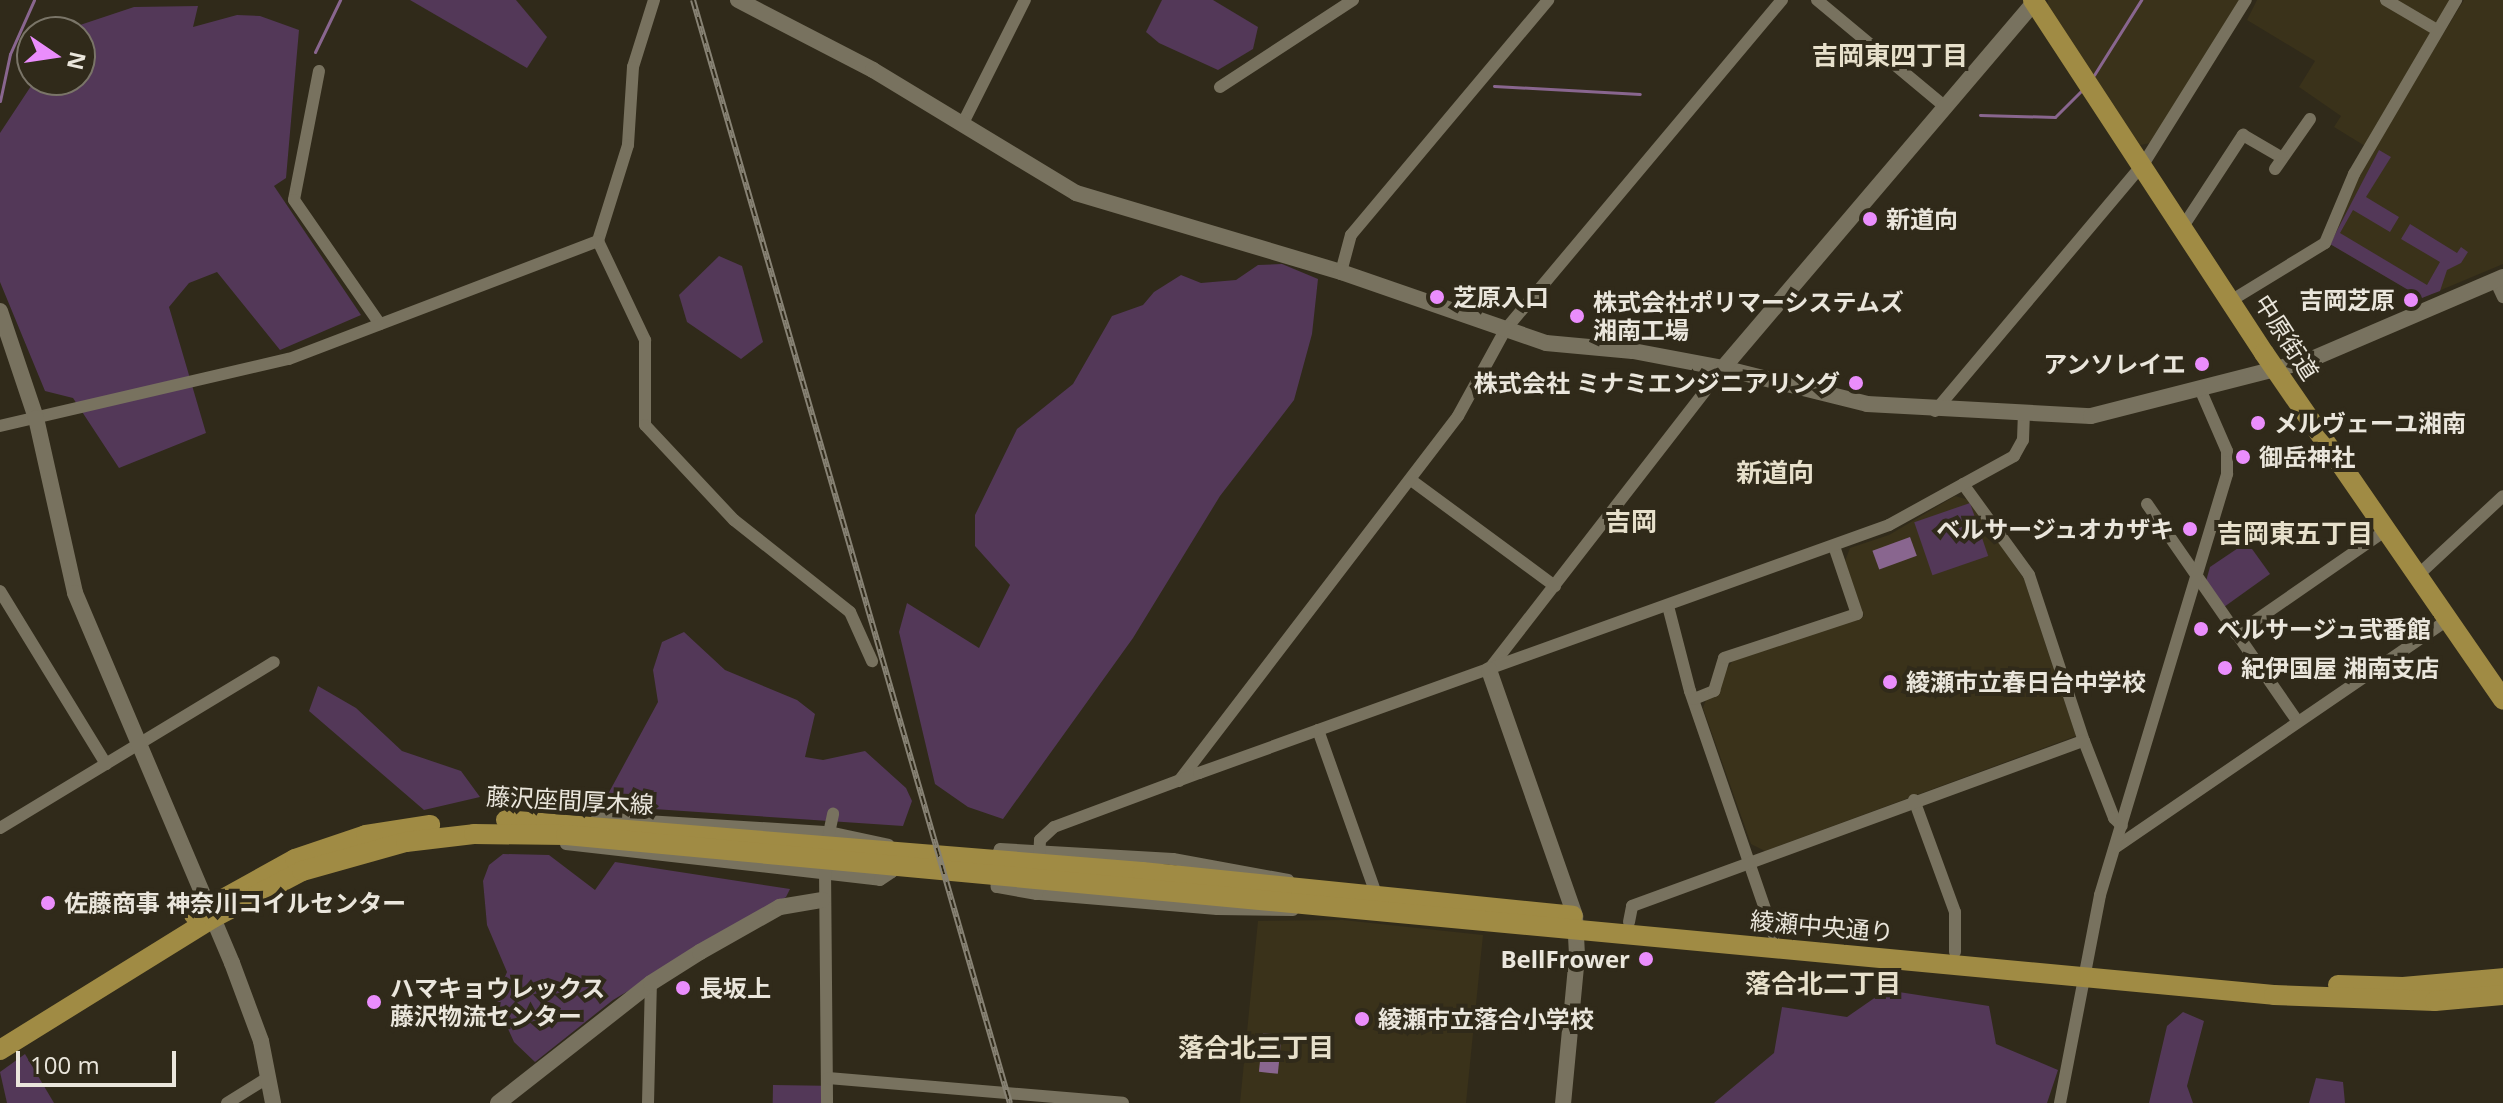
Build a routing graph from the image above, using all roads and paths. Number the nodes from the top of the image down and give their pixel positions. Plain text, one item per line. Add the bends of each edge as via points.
1 (654, 0) edge
2 (738, 0) edge
3 (1025, 0) edge
4 (1353, 0) edge
5 (1782, 0) edge
6 (1817, 0) edge
7 (2246, 0) edge
8 (2386, 0) edge
9 (2456, 0) edge
10 (1546, 1) edge
11 (2034, 1) edge
12 (2437, 30) junction
13 (319, 71) dead end
14 (1220, 87) dead end
15 (1944, 106) junction
16 (2310, 119) dead end
17 (962, 125) junction
18 (2144, 163) junction
19 (2184, 225) junction
20 (598, 241) junction
21 (1341, 272) junction
22 (2499, 278) edge
23 (2503, 297) edge
24 (2232, 300) junction
25 (0, 311) edge
26 (380, 324) junction
27 (1505, 330) junction
28 (1723, 368) junction
29 (2276, 370) junction
30 (2200, 389) junction
31 (1935, 411) junction
32 (2024, 415) junction
33 (36, 418) junction
34 (0, 426) edge
35 (1411, 480) junction
36 (1963, 484) junction
37 (2503, 496) edge
38 (2147, 504) dead end
39 (2386, 530) junction
40 (1834, 546) junction
41 (2417, 576) junction
42 (2199, 580) junction
43 (1555, 586) junction
44 (0, 591) edge
45 (1668, 606) junction
46 (2448, 620) junction
47 (2236, 634) junction
48 (872, 661) dead end
49 (274, 662) dead end
50 (1489, 670) junction
51 (1694, 699) junction
52 (2503, 699) edge
53 (2298, 722) junction
54 (1318, 730) junction
55 (2084, 741) junction
56 (137, 745) junction
57 (106, 764) junction
58 (1179, 781) junction
59 (1914, 800) junction
60 (833, 814) dead end
61 (558, 820) junction
62 (2122, 826) junction
63 (0, 828) edge
64 (829, 832) junction
65 (520, 833) junction
66 (2116, 847) junction
67 (1039, 848) junction
68 (780, 850) junction
69 (1751, 863) junction
70 (824, 876) junction
71 (1140, 879) joint
72 (1037, 894) junction
73 (1376, 894) junction
74 (1311, 897) junction
75 (822, 900) junction
76 (210, 912) junction
77 (1629, 922) junction
78 (1576, 923) junction
79 (1774, 935) junction
80 (1955, 952) junction
81 (2086, 972) junction
82 (2503, 978) edge
83 (651, 983) junction
84 (2503, 995) edge
85 (0, 1035) edge
86 (0, 1050) edge
87 (269, 1077) junction
88 (828, 1078) junction
89 (989, 1099) edge
90 (227, 1103) edge
91 (273, 1103) edge
92 (498, 1103) edge
93 (648, 1103) edge
94 (827, 1103) edge
95 (1123, 1103) edge
96 (1563, 1103) edge
97 (2060, 1103) edge

1 - 20 street via 633,67 628,145
2 - 17 street via 873,70
3 - 17 street
4 - 14 street
5 - 27 street
6 - 15 street
7 - 18 street
8 - 12 street
9 - 12 street
10 - 21 street via 1351,235
11 - 15 street
11 - 18 main road, 中原街道
12 - 24 street via 2360,163 2325,243
13 - 26 street via 294,200
15 - 28 street
16 - 19 street via 2278,163 2243,135
17 - 21 street via 1076,193
18 - 19 main road, 中原街道
18 - 31 street
19 - 24 main road, 中原街道
20 - 26 street
20 - 48 street via 645,340 647,433 734,520 850,612
21 - 27 street
22 - 23 street
22 - 29 street via 2355,342
24 - 29 main road, 中原街道
25 - 33 street
26 - 33 street via 289,359
27 - 28 street via 1568,347 1633,351
27 - 35 street via 1458,416
28 - 31 street via 1867,404
28 - 43 street
29 - 30 street
29 - 39 main road, 中原街道
30 - 32 street via 2091,416
30 - 42 street via 2227,451 2227,474
31 - 32 street
32 - 36 street via 2023,440 2014,456
33 - 34 street
33 - 56 street via 75,593
35 - 43 street
35 - 58 street
36 - 40 street via 1889,525
36 - 55 street via 2029,575
37 - 41 street
38 - 42 street
39 - 41 main road, 中原街道
39 - 47 street
40 - 45 street
40 - 51 street via 1857,614 1724,658 1714,691
41 - 46 main road, 中原街道
42 - 47 street
42 - 62 street
43 - 50 street
44 - 57 street
45 - 50 street
45 - 51 street
46 - 52 main road, 中原街道
46 - 53 street
47 - 53 street
49 - 56 street
50 - 54 street
50 - 78 street
51 - 69 street
53 - 66 street
54 - 58 street
54 - 73 street
55 - 59 street
55 - 62 street via 2114,818
56 - 57 street
56 - 76 street
57 - 63 street
58 - 67 street via 1054,827 1044,834
59 - 69 street
59 - 80 street via 1955,912
60 - 64 street
61 - 64 street via 661,820
61 - 68 main road, 藤沢座間厚木線
61 - 76 main road, 藤沢座間厚木線 via 464,821 366,835 295,859
62 - 66 street
64 - 70 street
64 - 70 street via 881,841 889,845 895,861 892,872 880,880
65 - 68 main road, 藤沢座間厚木線
65 - 70 street via 604,851
65 - 76 main road, 藤沢座間厚木線 via 438,836 337,859
66 - 81 street
67 - 72 street
67 - 72 street via 1000,849 992,879 1002,890
67 - 74 street via 1272,874
68 - 71 main road, 藤沢座間厚木線
69 - 77 street via 1632,906
69 - 79 street
70 - 75 street
71 - 74 main road, 綾瀬中央通り
72 - 74 street via 1288,912
73 - 74 main road, 綾瀬中央通り
73 - 78 main road, 綾瀬中央通り
74 - 78 main road, 綾瀬中央通り
75 - 83 street via 780,907
75 - 88 street
76 - 85 main road, 藤沢座間厚木線
76 - 86 main road, 藤沢座間厚木線
76 - 87 street via 249,1006
77 - 78 main road, 綾瀬中央通り
77 - 79 main road, 綾瀬中央通り
78 - 81 main road, 綾瀬中央通り
78 - 96 street
79 - 80 main road, 綾瀬中央通り
80 - 81 main road, 綾瀬中央通り
81 - 82 main road, 綾瀬中央通り via 2348,986 2471,975
81 - 84 main road, 綾瀬中央通り via 2365,1000
81 - 97 street
83 - 92 street
83 - 93 street
87 - 90 street
87 - 91 street
88 - 89 street
88 - 94 street
89 - 95 street via 1035,1095

